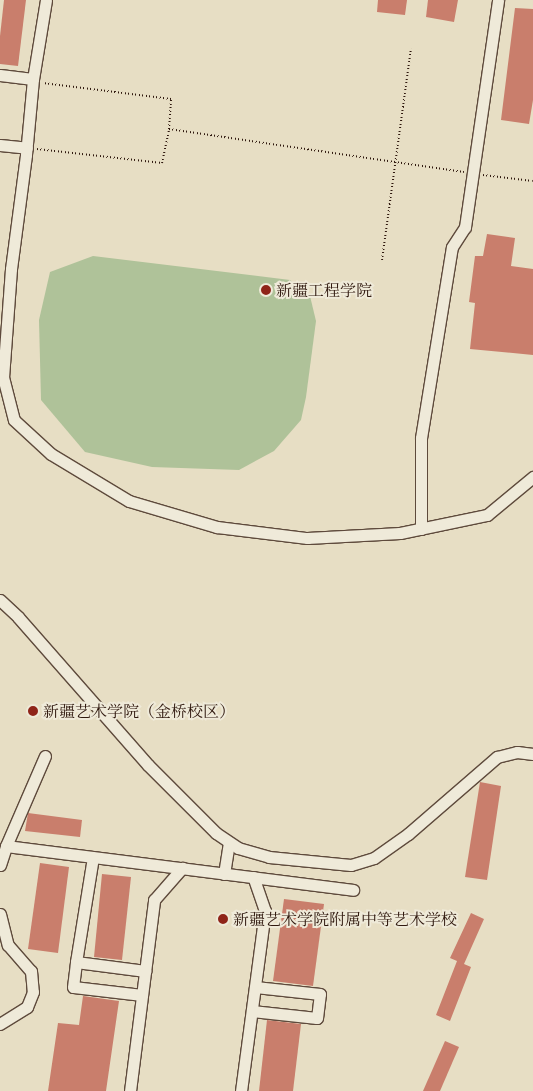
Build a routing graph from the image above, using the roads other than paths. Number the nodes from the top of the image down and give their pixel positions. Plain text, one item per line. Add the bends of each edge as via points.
1 (46, 0) edge
2 (498, 0) edge
3 (0, 75) edge
4 (33, 80) junction
5 (0, 145) edge
6 (27, 148) road end
7 (6, 269) edge
8 (533, 477) edge
9 (421, 529) junction
10 (0, 600) edge
11 (533, 754) edge
12 (45, 756) dead end
13 (228, 842) junction
14 (6, 846) junction
15 (93, 857) junction
16 (0, 865) edge
17 (182, 868) junction
18 (224, 874) junction
19 (253, 877) junction
20 (353, 890) dead end
21 (0, 914) edge
22 (76, 962) junction
23 (146, 970) junction
24 (255, 987) junction
25 (142, 996) junction
26 (252, 1011) junction
27 (0, 1024) edge
28 (130, 1091) edge
29 (241, 1091) edge

1 - 4 street
2 - 9 street via 465,227 452,247 421,438
3 - 4 street
4 - 7 street via 26,155
5 - 6 street
7 - 9 street via 3,377 14,420 51,454 129,501 217,527 308,538
8 - 9 street via 487,514
10 - 13 street via 148,765
11 - 13 street via 517,752 497,757 408,834 374,858 351,865 269,857
12 - 14 street
13 - 18 street
14 - 15 street
14 - 16 street
15 - 17 street
15 - 22 street
17 - 18 street
17 - 23 street via 154,900
18 - 19 street
19 - 20 street
19 - 24 street via 265,911
21 - 27 street via 8,945 31,971 33,992 27,1007
22 - 23 street
22 - 25 street via 73,987
23 - 25 street
24 - 26 street
24 - 26 street via 320,994 317,1018
25 - 28 street
26 - 29 street

